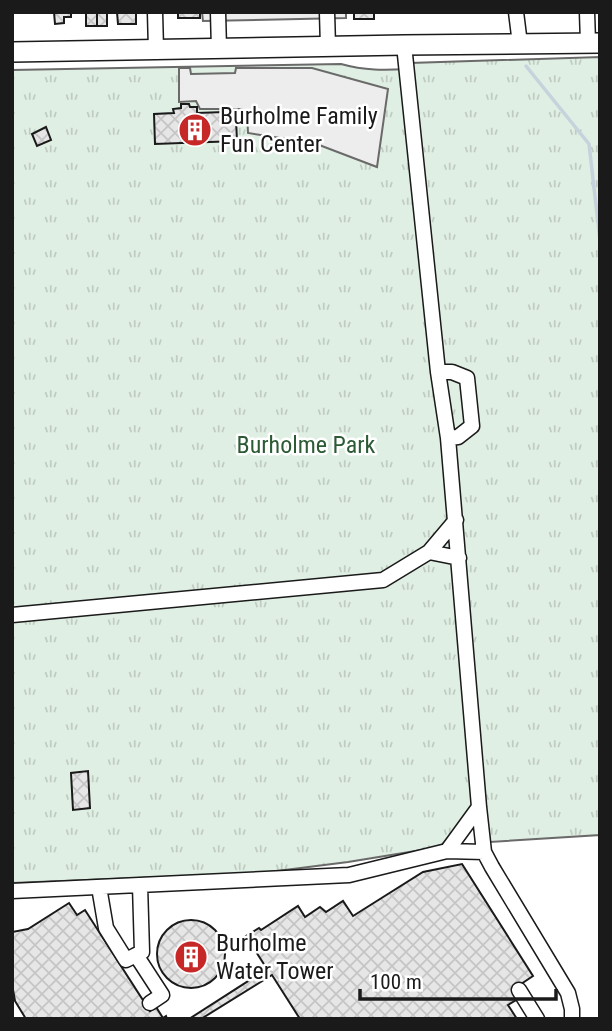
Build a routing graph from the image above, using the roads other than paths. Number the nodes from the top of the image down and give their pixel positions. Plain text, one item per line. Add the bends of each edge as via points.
1 (155, 12) edge
2 (218, 12) edge
3 (327, 12) edge
4 (516, 12) edge
5 (587, 12) edge
6 (594, 43) edge
7 (520, 44) junction
8 (404, 45) junction
9 (328, 47) junction
10 (219, 49) junction
11 (156, 50) junction
12 (12, 52) edge
13 (438, 372) junction
14 (448, 438) junction
15 (456, 520) junction
16 (429, 552) junction
17 (459, 558) junction
18 (13, 614) edge
19 (479, 807) junction
20 (447, 851) junction
21 (484, 852) junction
22 (140, 885) junction
23 (99, 887) junction
24 (12, 891) edge
25 (136, 955) junction
26 (519, 990) dead end
27 (150, 1003) dead end
28 (537, 1019) edge
29 (572, 1019) edge

1 - 11 street
2 - 10 street
3 - 9 street
4 - 7 street
5 - 6 street
6 - 7 main road
7 - 8 main road
8 - 9 main road
8 - 13 street
9 - 10 main road
10 - 11 main road
11 - 12 main road
13 - 14 street
13 - 14 street via 467,378 472,426 458,437
14 - 15 street
15 - 16 street
15 - 17 street
16 - 17 street
16 - 18 street via 383,580
17 - 19 street
19 - 20 street
19 - 21 street
20 - 21 street
20 - 22 street via 349,875
21 - 29 street via 568,993
22 - 23 street
22 - 25 street via 142,952
23 - 24 street
23 - 25 street via 106,928 126,960
25 - 27 street via 162,995
26 - 28 street

